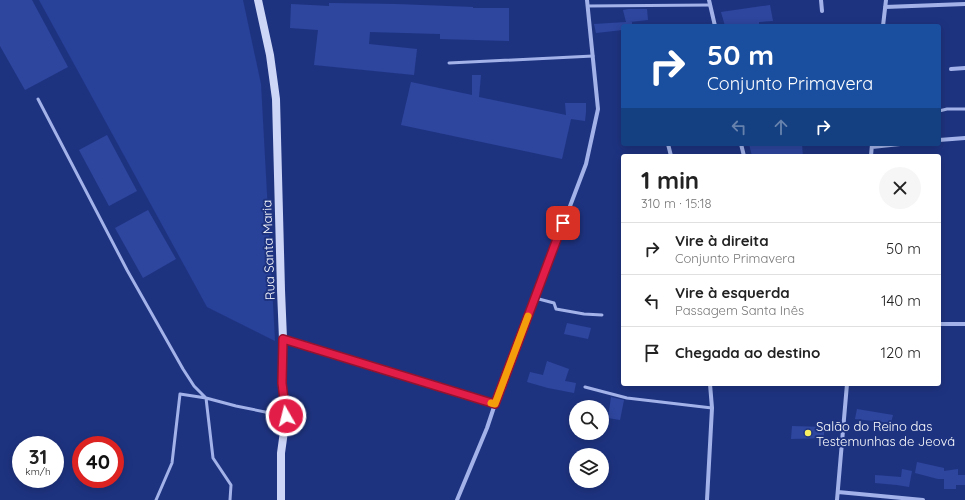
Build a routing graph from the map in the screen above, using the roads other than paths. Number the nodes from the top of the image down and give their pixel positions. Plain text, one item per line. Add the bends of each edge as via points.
1 (258, 0) edge
2 (587, 0) edge
3 (709, 0) edge
4 (822, 0) edge
5 (886, 0) edge
6 (965, 4) edge
7 (710, 5) junction
8 (588, 6) junction
9 (885, 7) junction
10 (822, 11) dead end
11 (715, 24) edge
12 (883, 24) edge
13 (593, 56) junction
14 (449, 63) dead end
15 (965, 68) edge
16 (951, 69) dead end
17 (38, 99) dead end
18 (965, 109) edge
19 (941, 110) edge
20 (965, 138) edge
21 (941, 140) edge
22 (535, 298) junction
23 (602, 315) dead end
24 (941, 324) edge
25 (965, 324) edge
26 (283, 339) junction
27 (710, 386) edge
28 (847, 386) edge
29 (585, 387) dead end
30 (206, 398) junction
31 (495, 404) junction
32 (712, 408) junction
33 (286, 416) junction
34 (838, 492) junction
35 (897, 499) edge
36 (156, 500) edge
37 (230, 500) edge
38 (282, 500) edge
39 (457, 500) edge
40 (707, 500) edge
41 (836, 500) edge
42 (923, 500) edge

1 - 26 street, Rua Santa Maria via 276,99
2 - 8 street
3 - 7 street
4 - 10 street
5 - 9 street
6 - 9 street
7 - 8 lane
7 - 11 street
8 - 13 street
9 - 12 street
13 - 14 lane
13 - 22 street via 598,109 586,164
15 - 16 street
17 - 30 lane via 127,270 183,369
18 - 19 lane
20 - 21 street
22 - 23 lane via 554,303 556,309
22 - 31 street
24 - 25 street
26 - 31 lane
26 - 33 street, Rua Santa Maria via 282,383
27 - 32 street
28 - 34 street
29 - 32 lane via 627,398
30 - 33 lane
30 - 36 lane via 180,394 172,463
30 - 37 lane via 213,458 231,485
31 - 39 street
32 - 40 street
33 - 38 street, Rua Santa Maria via 281,453
34 - 35 street
34 - 41 street
35 - 42 street

